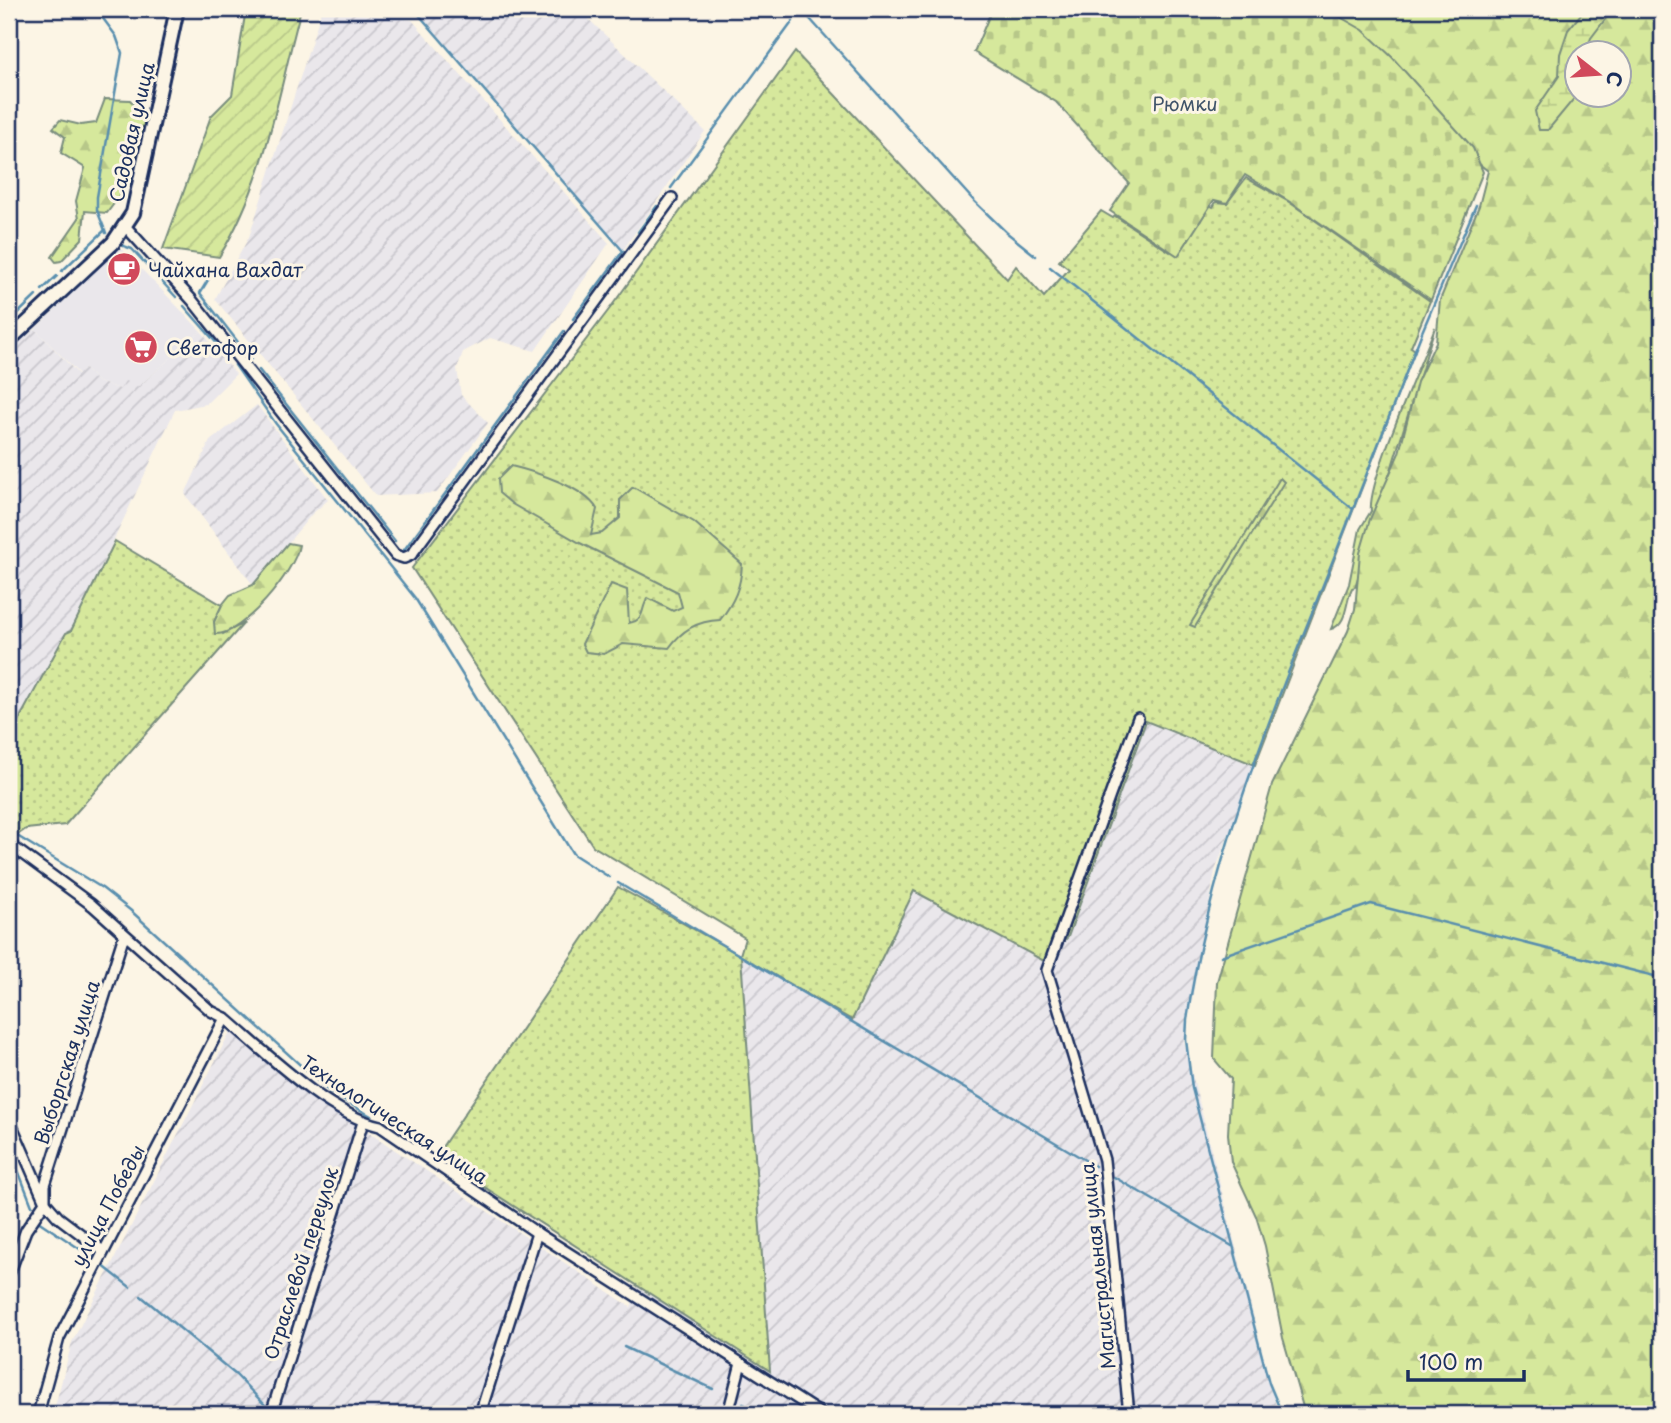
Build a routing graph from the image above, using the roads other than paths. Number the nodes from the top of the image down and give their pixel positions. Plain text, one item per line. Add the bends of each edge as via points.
1 (177, 9) edge
2 (672, 198) dead end
3 (126, 227) junction
4 (9, 340) edge
5 (1138, 718) dead end
6 (9, 844) edge
7 (124, 935) junction
8 (225, 1018) junction
9 (9, 1119) edge
10 (363, 1122) junction
11 (45, 1202) junction
12 (537, 1233) junction
13 (103, 1251) junction
14 (9, 1274) edge
15 (741, 1363) junction
16 (38, 1414) edge
17 (271, 1414) edge
18 (480, 1414) edge
19 (728, 1414) edge
20 (821, 1414) edge
21 (1129, 1414) edge

1 - 3 main road, Садовая улица via 141,186
2 - 3 street via 411,555 404,558 395,555 187,294
3 - 4 main road, Садовая улица
5 - 21 street, Магистральная улица via 1048,970 1104,1160
6 - 7 street, Технологическая улица via 92,905
7 - 8 street, Технологическая улица
7 - 11 street, Выборгская улица via 45,1185
8 - 10 street, Технологическая улица via 306,1086
8 - 13 street, улица Победы
9 - 11 street
10 - 12 street, Технологическая улица via 380,1126
10 - 17 street, Отраслевой переулок
11 - 13 street
11 - 14 street, Выборгская улица via 26,1230
12 - 15 street, Технологическая улица
12 - 18 street
13 - 16 street, улица Победы via 59,1338
15 - 19 street
15 - 20 street, Технологическая улица

